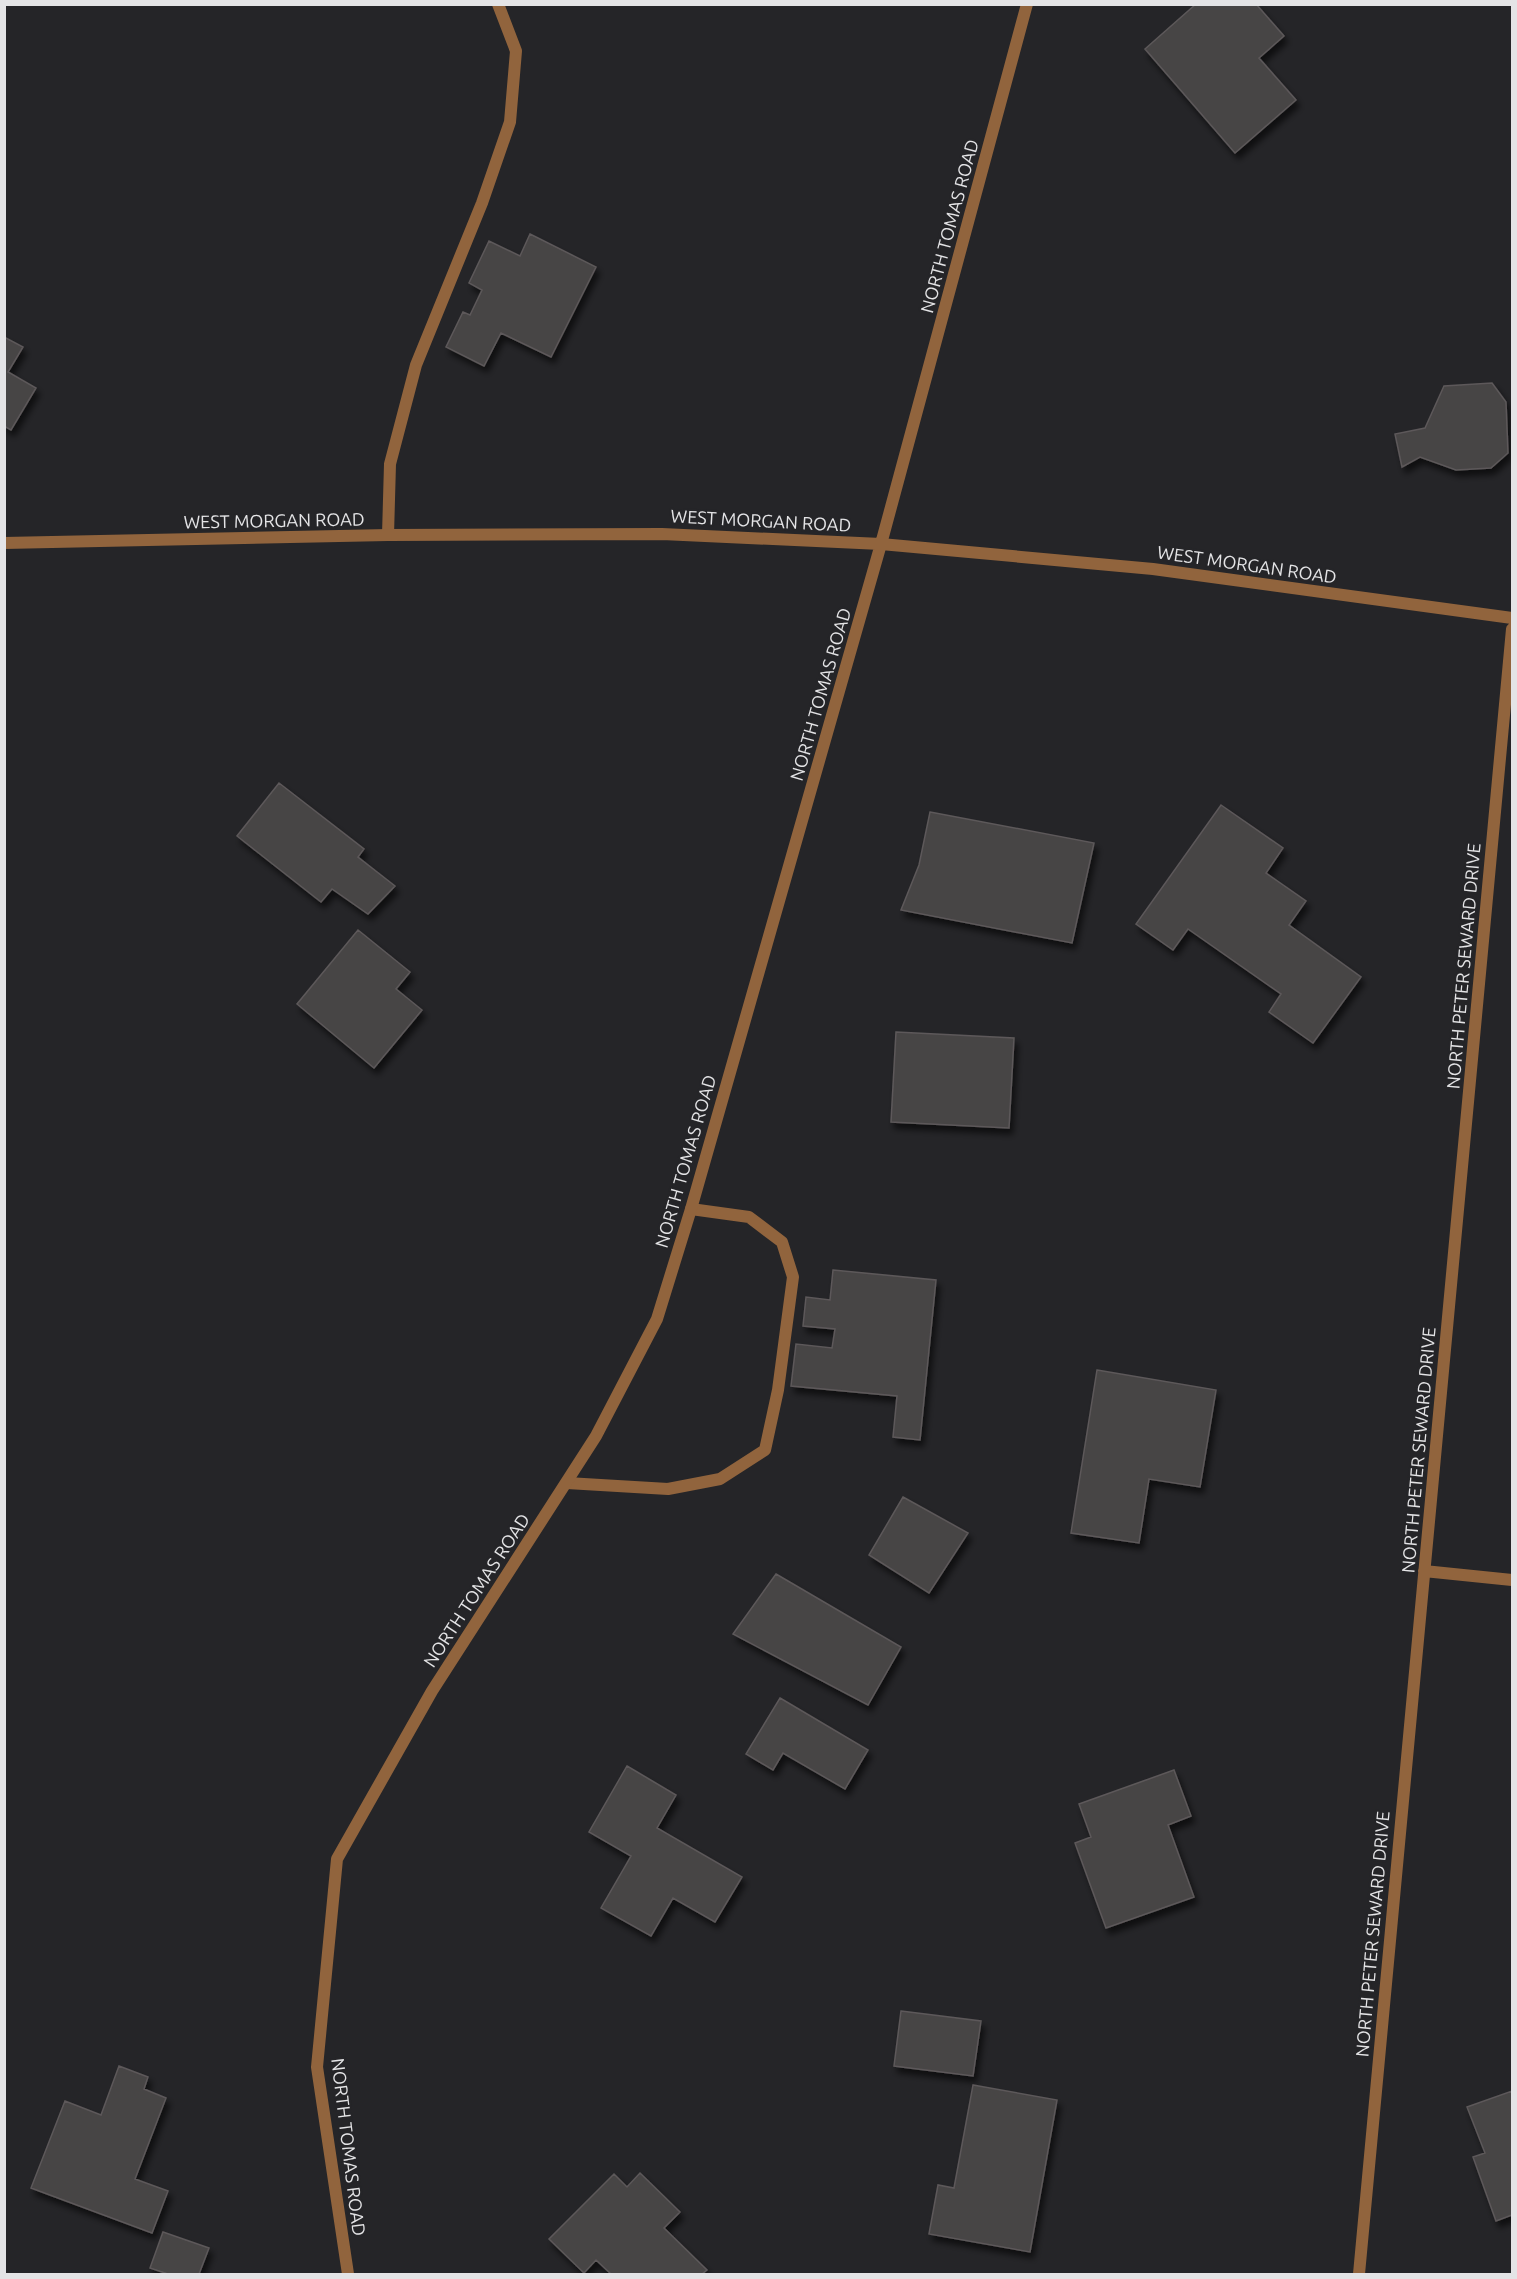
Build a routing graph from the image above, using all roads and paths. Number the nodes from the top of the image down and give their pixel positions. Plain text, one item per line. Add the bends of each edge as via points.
1 (498, 4) edge
2 (1027, 4) edge
3 (388, 536) junction
4 (4, 543) edge
5 (881, 544) junction
6 (1512, 618) edge
7 (1512, 629) edge
8 (691, 1209) junction
9 (567, 1483) junction
10 (1424, 1571) junction
11 (1512, 1580) edge
12 (348, 2274) edge
13 (1359, 2274) edge

1 - 3 street via 516,51 510,122 482,203 416,365 390,464
2 - 5 street, NORTH TOMAS ROAD
3 - 4 street, WEST MORGAN ROAD
3 - 5 street, WEST MORGAN ROAD via 662,534
5 - 6 street, WEST MORGAN ROAD via 1154,570
5 - 8 street, NORTH TOMAS ROAD
7 - 10 street, NORTH PETER SEWARD DRIVE
8 - 9 street, NORTH TOMAS ROAD via 657,1319
8 - 9 street via 749,1217 782,1242 794,1277 765,1450 720,1479 668,1489
9 - 12 street, NORTH TOMAS ROAD via 432,1691 337,1859 317,2067
10 - 11 street
10 - 13 street, NORTH PETER SEWARD DRIVE

